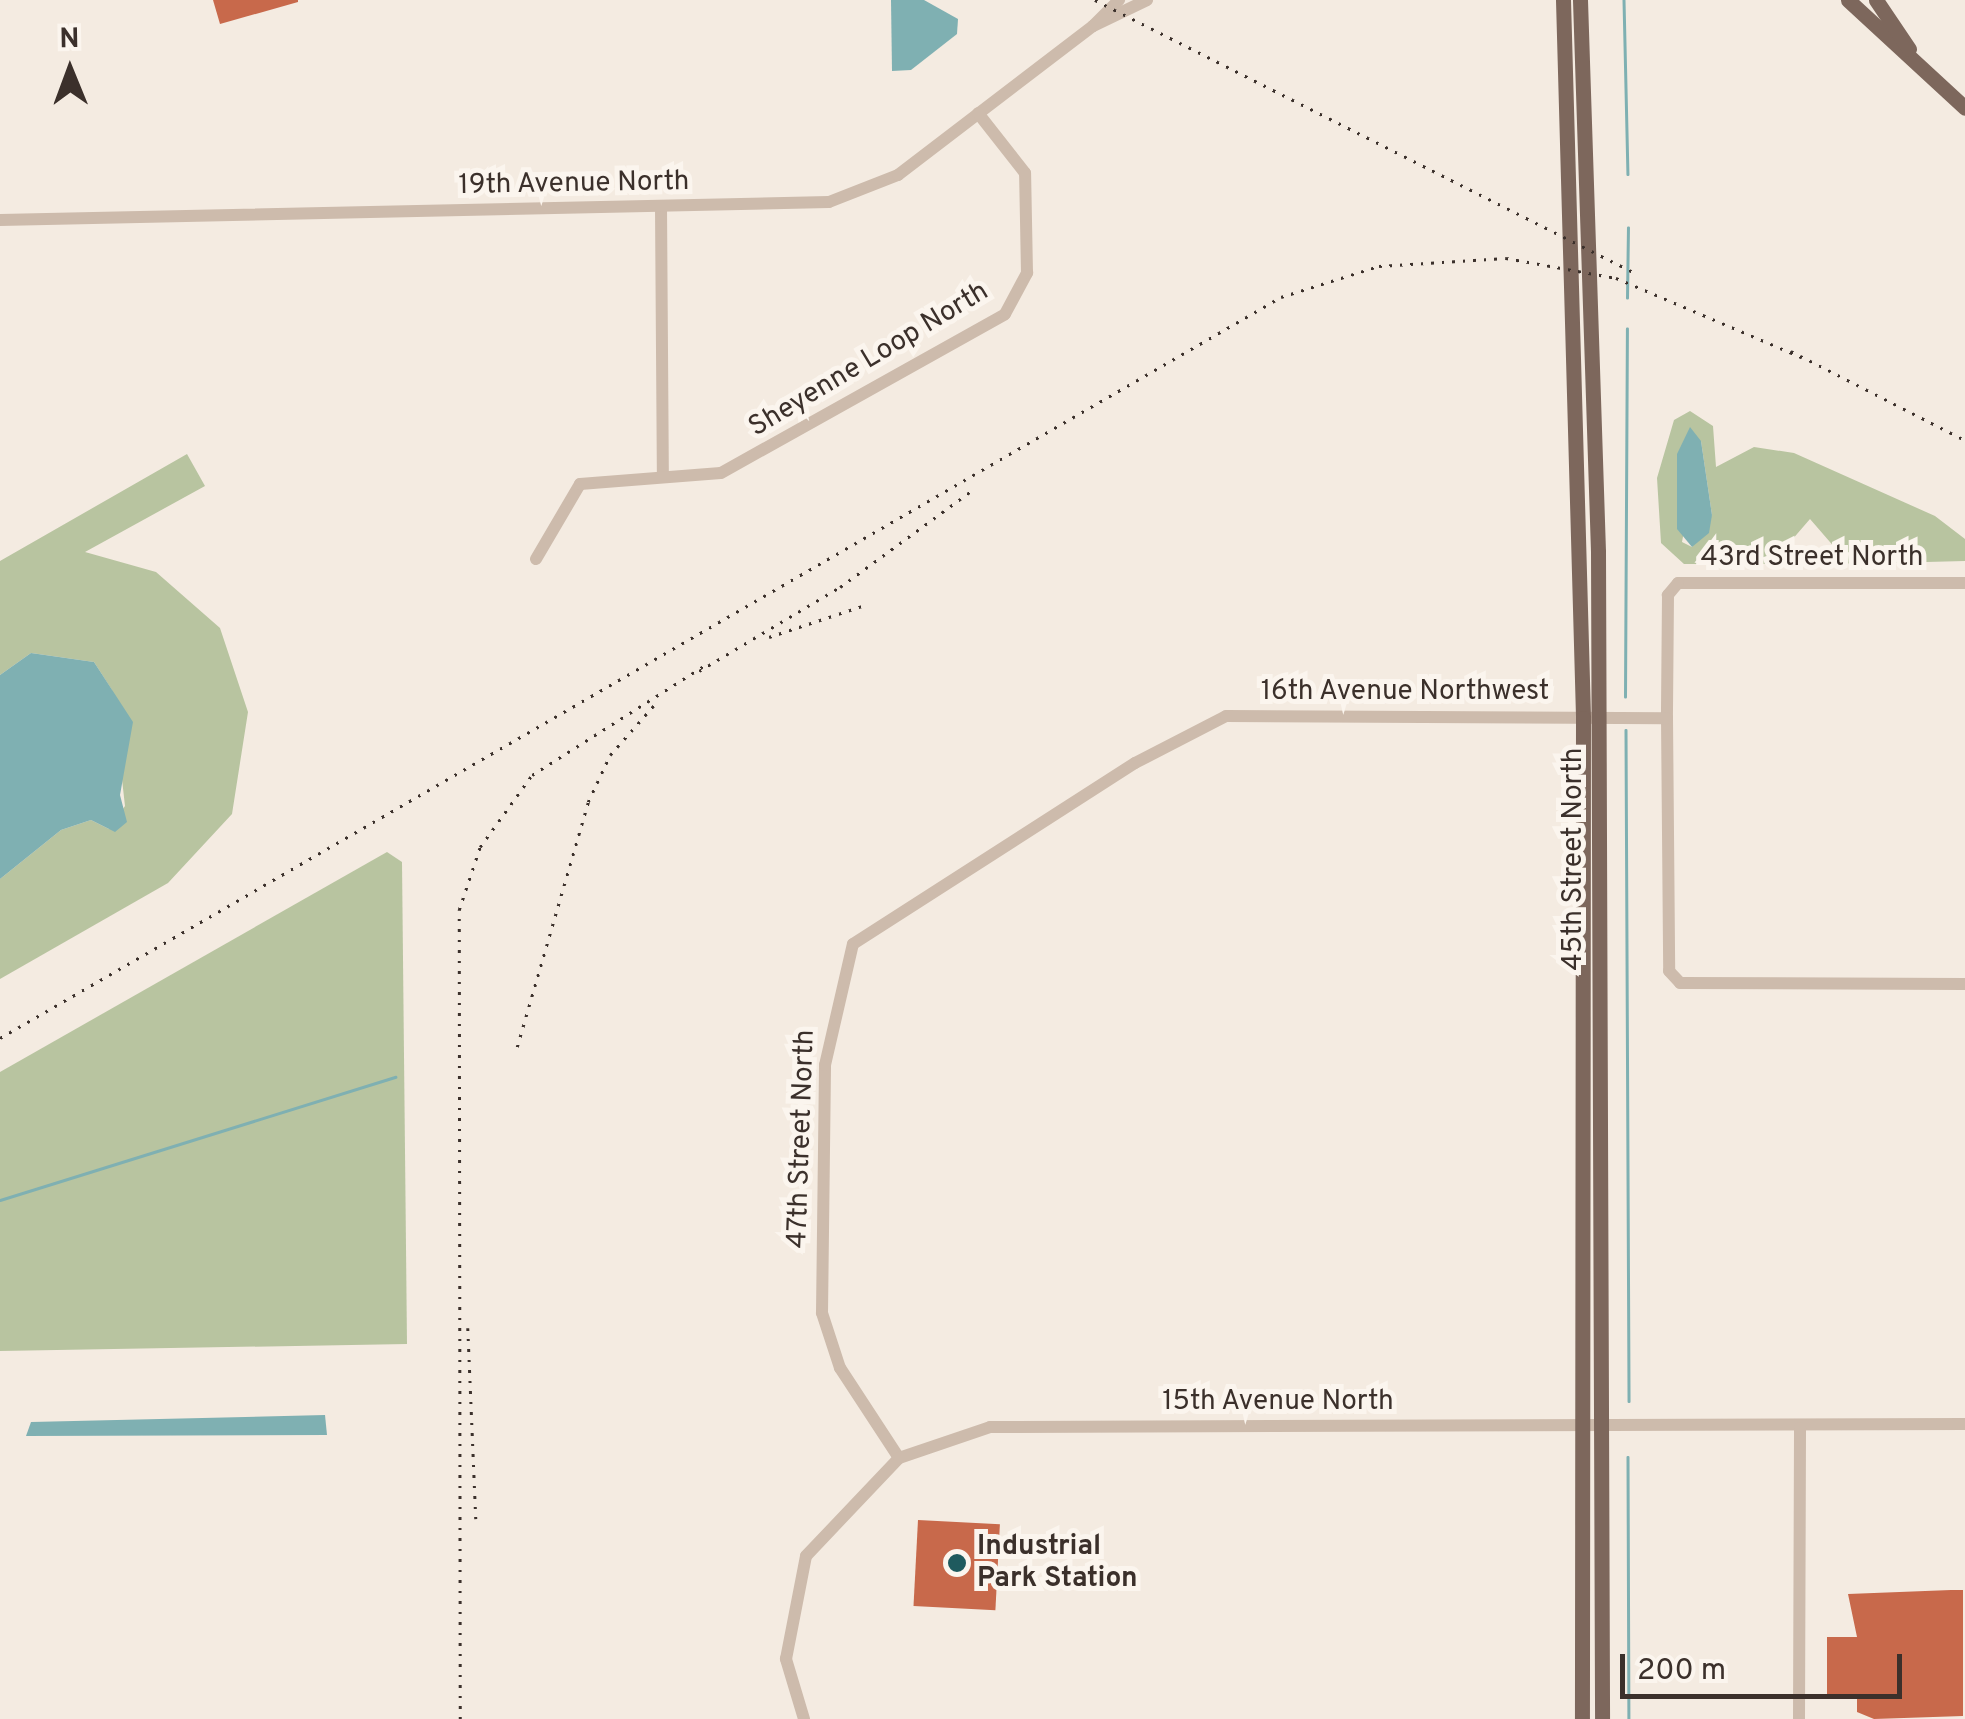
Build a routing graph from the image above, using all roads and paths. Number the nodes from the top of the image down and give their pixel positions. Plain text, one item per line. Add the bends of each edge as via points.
1 (1120, 0) edge
2 (1147, 0) edge
3 (1564, 0) edge
4 (1580, 0) edge
5 (1848, 0) edge
6 (1876, 0) edge
7 (1093, 26) junction
8 (1909, 49) junction
9 (1965, 108) edge
10 (978, 113) junction
11 (661, 207) junction
12 (0, 220) edge
13 (663, 473) junction
14 (536, 559) dead end
15 (1965, 584) edge
16 (1226, 716) joint
17 (1591, 718) junction
18 (1667, 718) junction
19 (1965, 984) edge
20 (1965, 1424) edge
21 (1800, 1428) junction
22 (1581, 1429) junction
23 (1601, 1430) junction
24 (898, 1458) junction
25 (804, 1719) edge
26 (1582, 1719) edge
27 (1602, 1719) edge
28 (1799, 1719) edge

1 - 7 street, 19th Avenue North
2 - 7 street, 19th Avenue North
3 - 17 main road, 45th Street North
4 - 17 main road, 45th Street North
5 - 8 main road
6 - 8 main road
7 - 10 street, 19th Avenue North
8 - 9 main road
10 - 11 street, 19th Avenue North via 898,174 846,198
10 - 13 street, Sheyenne Loop North via 1025,174 1027,273 1005,314 721,474
11 - 12 street, 19th Avenue North
11 - 13 street
13 - 14 street, Sheyenne Loop North via 580,484
15 - 18 street, 43rd Street North via 1678,583 1668,594
16 - 17 street, 16th Avenue Northwest
16 - 24 street, 47th Street North via 978,860 852,947 825,1065 822,1313 840,1368
17 - 18 street, 16th Avenue Northwest
17 - 22 main road, 45th Street North
17 - 23 main road, 45th Street North
18 - 19 street, 43rd Street North via 1669,971 1680,983
20 - 21 street, 15th Avenue North
21 - 23 street, 15th Avenue North
21 - 28 street
22 - 23 street, 15th Avenue North
22 - 24 street, 15th Avenue North via 1041,1425 990,1428
22 - 26 main road, 45th Street North
23 - 27 main road, 45th Street North
24 - 25 street, 15th Avenue North via 806,1556 786,1659

